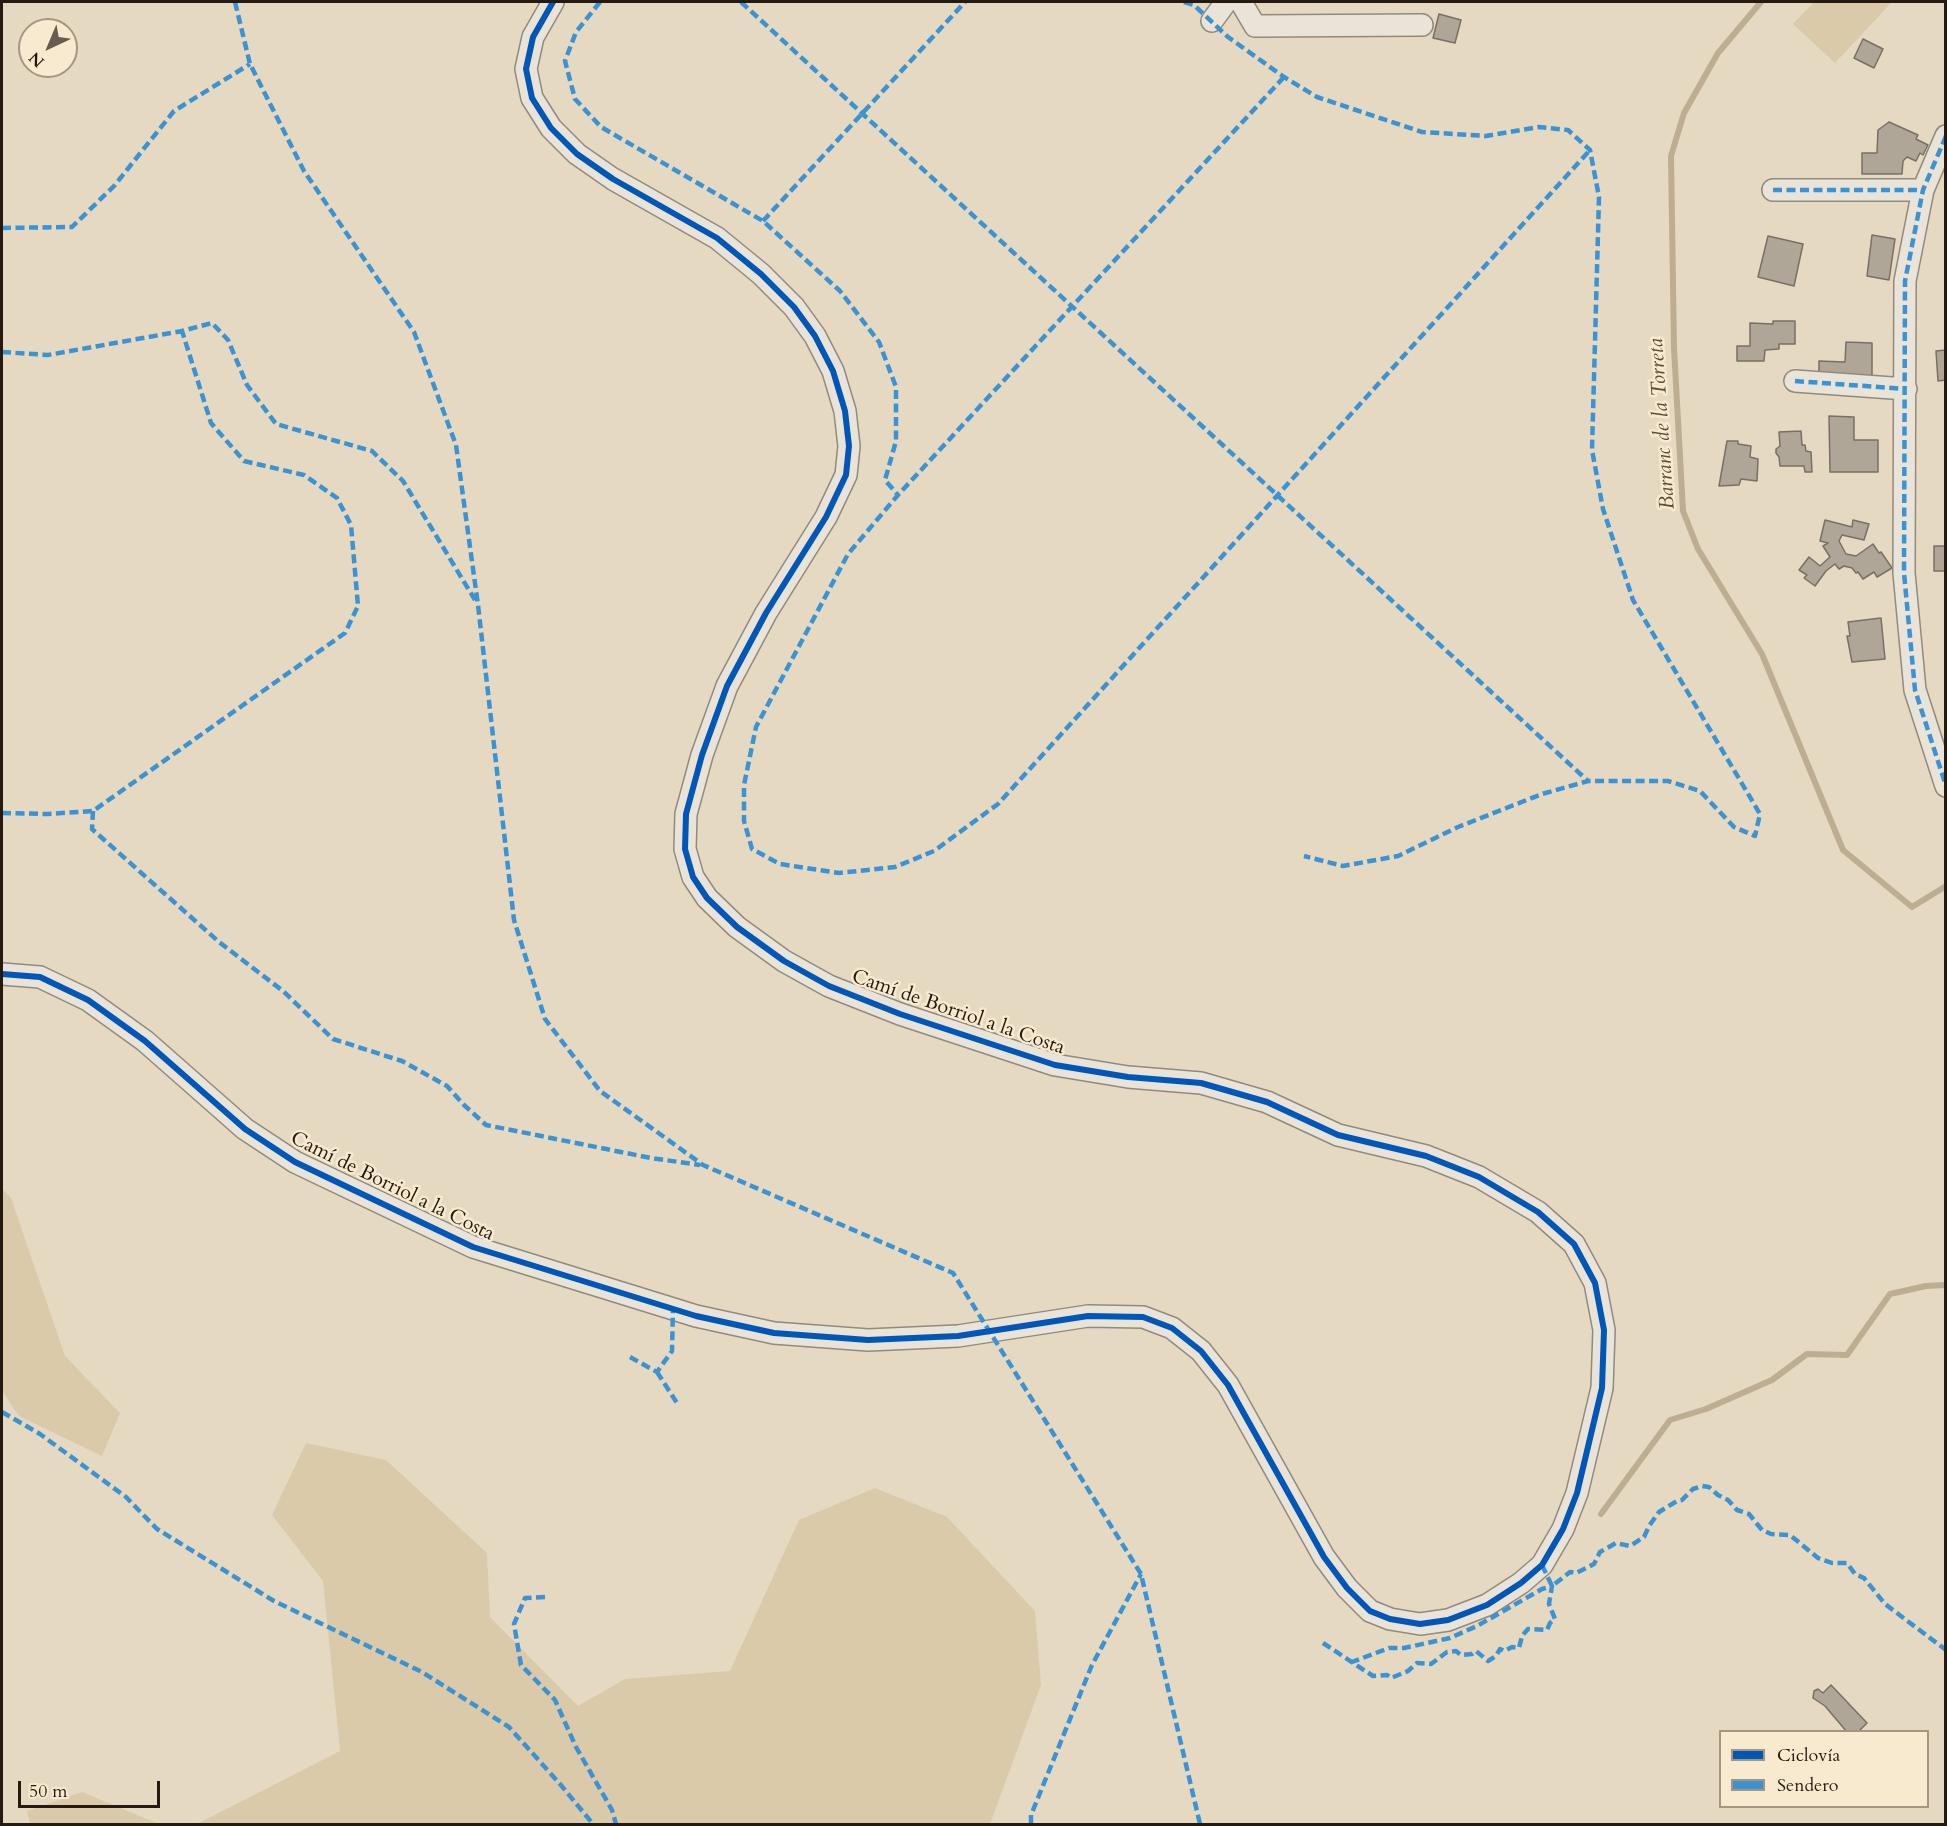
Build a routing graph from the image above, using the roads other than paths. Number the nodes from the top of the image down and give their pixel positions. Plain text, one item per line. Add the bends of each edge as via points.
1 (553, 2) edge
2 (1226, 2) edge
3 (1241, 2) edge
4 (1212, 21) dead end
5 (1422, 26) dead end
6 (1946, 136) edge
7 (1773, 190) dead end
8 (1923, 190) junction
9 (1795, 381) dead end
10 (1906, 389) junction
11 (1946, 786) edge
12 (2, 974) edge

1 - 12 street, Camí de Borriol a la Costa via 533,37 526,69 532,98 551,128 577,154 717,238 770,283 794,307 814,336 833,371 845,411 849,446 846,475 826,517 766,613 727,686 702,755 686,814 685,849 693,877 707,898 736,927 829,987 1055,1065 1201,1083 1267,1102 1338,1135 1426,1156 1479,1177 1538,1212 1574,1244 1595,1282 1604,1330 1602,1388 1577,1493 1563,1528 1542,1565 1487,1605 1448,1620 1420,1624 1390,1619 1370,1611 1347,1588 1324,1557 1228,1385 1201,1351 1172,1328 1143,1317 1088,1316 958,1336 868,1340 774,1333 696,1316 473,1248 295,1162 245,1129 145,1041 88,1000 40,977
2 - 4 street
3 - 5 street via 1256,26
6 - 8 street
7 - 8 street
8 - 10 street via 1905,281
9 - 10 street
10 - 11 street via 1904,573 1915,690

